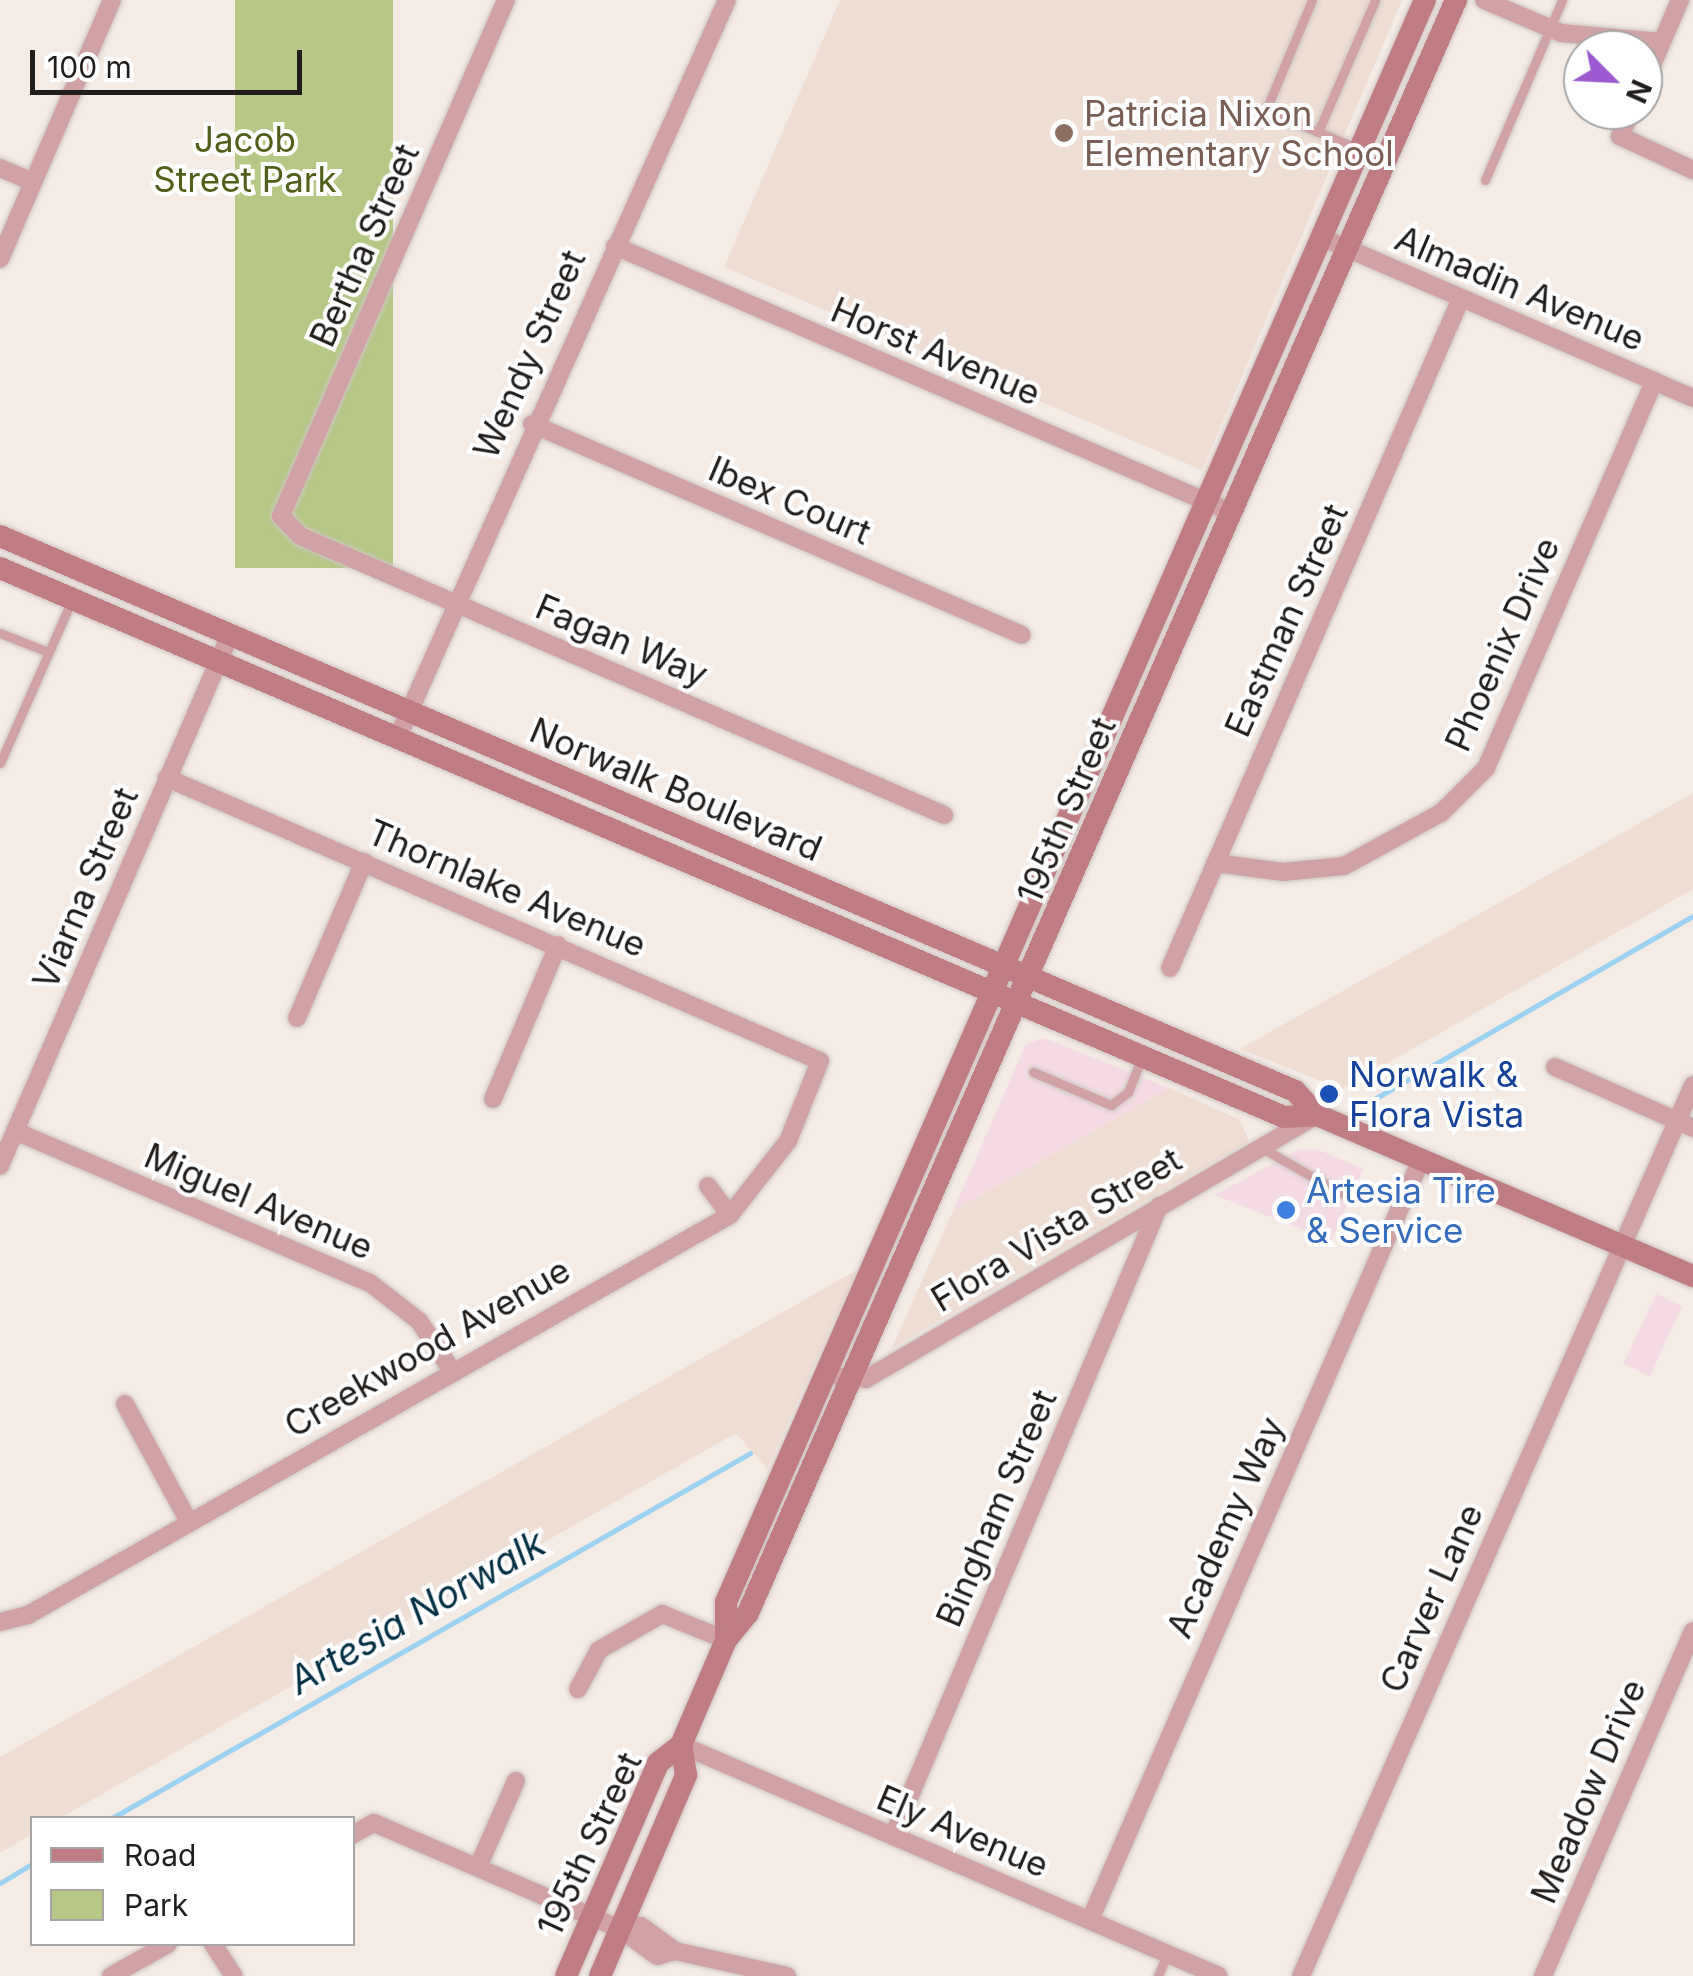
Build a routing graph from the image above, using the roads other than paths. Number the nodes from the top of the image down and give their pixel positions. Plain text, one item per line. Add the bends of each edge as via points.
1 (112, 0) edge
2 (506, 0) edge
3 (726, 0) edge
4 (1312, 0) edge
5 (1376, 0) edge
6 (1425, 0) edge
7 (1456, 0) edge
8 (1484, 0) edge
9 (1562, 0) edge
10 (1680, 0) edge
11 (1550, 28) junction
12 (1566, 30) edge
13 (1663, 40) edge
14 (1623, 130) edge
15 (1318, 132) junction
16 (1359, 149) junction
17 (0, 168) edge
18 (1693, 170) edge
19 (1485, 180) dead end
20 (33, 182) junction
21 (1321, 237) junction
22 (615, 246) junction
23 (1348, 249) junction
24 (0, 259) edge
25 (1462, 298) junction
26 (1654, 381) junction
27 (1693, 398) edge
28 (532, 424) junction
29 (1206, 502) junction
30 (1233, 514) junction
31 (281, 516) joint
32 (0, 536) edge
33 (0, 568) edge
34 (72, 599) junction
35 (455, 603) junction
36 (0, 632) edge
37 (230, 635) junction
38 (1022, 635) dead end
39 (48, 652) junction
40 (218, 662) junction
41 (409, 712) junction
42 (398, 738) junction
43 (0, 763) edge
44 (167, 778) junction
45 (944, 815) dead end
46 (364, 862) junction
47 (1215, 863) junction
48 (558, 945) junction
49 (1004, 968) junction
50 (1170, 968) dead end
51 (1031, 980) junction
52 (993, 994) junction
53 (1020, 1005) junction
54 (297, 1018) dead end
55 (1142, 1057) junction
56 (820, 1061) joint
57 (1555, 1066) dead end
58 (1033, 1072) dead end
59 (1693, 1086) edge
60 (493, 1099) dead end
61 (1317, 1115) junction
62 (1684, 1124) edge
63 (15, 1131) junction
64 (1260, 1146) junction
65 (1421, 1160) junction
66 (0, 1166) edge
67 (708, 1186) dead end
68 (1341, 1192) dead end
69 (1159, 1206) junction
70 (730, 1215) junction
71 (1622, 1245) junction
72 (1693, 1276) edge
73 (450, 1368) junction
74 (827, 1372) junction
75 (851, 1382) junction
76 (124, 1404) dead end
77 (189, 1522) junction
78 (0, 1622) edge
79 (1693, 1631) edge
80 (726, 1640) junction
81 (578, 1690) dead end
82 (681, 1746) junction
83 (516, 1781) dead end
84 (355, 1834) edge
85 (893, 1836) junction
86 (478, 1868) junction
87 (592, 1917) junction
88 (1090, 1920) junction
89 (620, 1929) junction
90 (164, 1946) edge
91 (214, 1946) edge
92 (1176, 1963) edge
93 (111, 1976) edge
94 (234, 1976) edge
95 (566, 1976) edge
96 (600, 1976) edge
97 (787, 1976) edge
98 (1158, 1976) edge
99 (1219, 1976) edge
100 (1301, 1976) edge
101 (1543, 1976) edge

1 - 20 street
2 - 31 street, Bertha Street
3 - 22 street, Wendy Street
4 - 15 lane via 1266,110
5 - 15 lane
6 - 16 street, 195th Street
7 - 23 street, 195th Street
8 - 11 street
9 - 11 lane
10 - 13 street
11 - 12 street
11 - 19 lane
14 - 18 street via 1620,136
15 - 16 lane
16 - 21 street, 195th Street
17 - 20 street
20 - 24 street
21 - 23 street, Almadin Avenue
21 - 29 street, 195th Street
22 - 28 street, Wendy Street
22 - 29 street, Horst Avenue
23 - 25 street, Almadin Avenue
23 - 30 street, 195th Street
25 - 26 street, Almadin Avenue
25 - 47 street, Eastman Street
26 - 27 street, Almadin Avenue
26 - 47 street, Phoenix Drive via 1486,768 1441,813 1344,866 1283,872
28 - 35 street, Wendy Street
28 - 38 street, Ibex Court
29 - 30 street, Horst Avenue
29 - 49 street, 195th Street
30 - 51 street, 195th Street
31 - 35 street, Fagan Way via 300,536
32 - 37 street, Norwalk Boulevard
33 - 34 street, Norwalk Boulevard
34 - 39 lane
34 - 40 street, Norwalk Boulevard
35 - 41 street, Wendy Street
35 - 45 street, Fagan Way
36 - 39 lane
37 - 40 street, Viarna Street
37 - 41 street, Norwalk Boulevard
39 - 43 lane
40 - 42 street, Norwalk Boulevard
40 - 44 street, Viarna Street
41 - 42 street, Wendy Street
41 - 49 street, Norwalk Boulevard
42 - 52 street, Norwalk Boulevard
44 - 46 street, Thornlake Avenue
44 - 63 street, Viarna Street
46 - 48 street, Thornlake Avenue
46 - 54 street
47 - 50 street, Eastman Street
48 - 56 street, Thornlake Avenue
48 - 60 street
49 - 51 street, Norwalk Boulevard
49 - 52 street, 195th Street
51 - 53 street, 195th Street
51 - 61 street, Norwalk Boulevard via 1295,1092
52 - 53 street, Norwalk Boulevard
52 - 74 street, 195th Street
53 - 55 street, Norwalk Boulevard
53 - 75 street, 195th Street
55 - 58 lane via 1128,1092 1110,1105
55 - 61 street, Norwalk Boulevard via 1284,1117
56 - 70 street, Creekwood Avenue via 788,1141
57 - 62 street
59 - 62 street, Carver Lane
61 - 64 street, Flora Vista Street
61 - 65 street, Norwalk Boulevard
62 - 71 street, Carver Lane
63 - 66 street, Viarna Street
63 - 73 street, Miguel Avenue via 370,1284 419,1321
64 - 68 lane
64 - 69 street, Flora Vista Street
65 - 71 street, Norwalk Boulevard
65 - 88 street, Academy Way
67 - 70 street
69 - 75 street, Flora Vista Street
69 - 85 street, Bingham Street
70 - 73 street, Creekwood Avenue
71 - 72 street, Norwalk Boulevard
71 - 100 street, Carver Lane
73 - 77 street, Creekwood Avenue
74 - 75 street
74 - 80 street, 195th Street via 726,1602
75 - 80 street, 195th Street via 748,1613
76 - 77 street
77 - 78 street, Creekwood Avenue
79 - 101 street, Meadow Drive
80 - 81 street via 662,1614 599,1650
80 - 82 street, 195th Street
82 - 85 street, Ely Avenue
82 - 87 street, 195th Street via 658,1763
82 - 89 street, 195th Street via 686,1775
83 - 86 street
84 - 86 street via 374,1823
85 - 88 street, Ely Avenue
86 - 87 street
87 - 89 street
87 - 95 street, 195th Street
88 - 92 street, Ely Avenue
89 - 96 street, 195th Street
89 - 97 street via 641,1926 675,1951
90 - 93 street
91 - 94 street
92 - 98 lane
92 - 99 street, Ely Avenue

